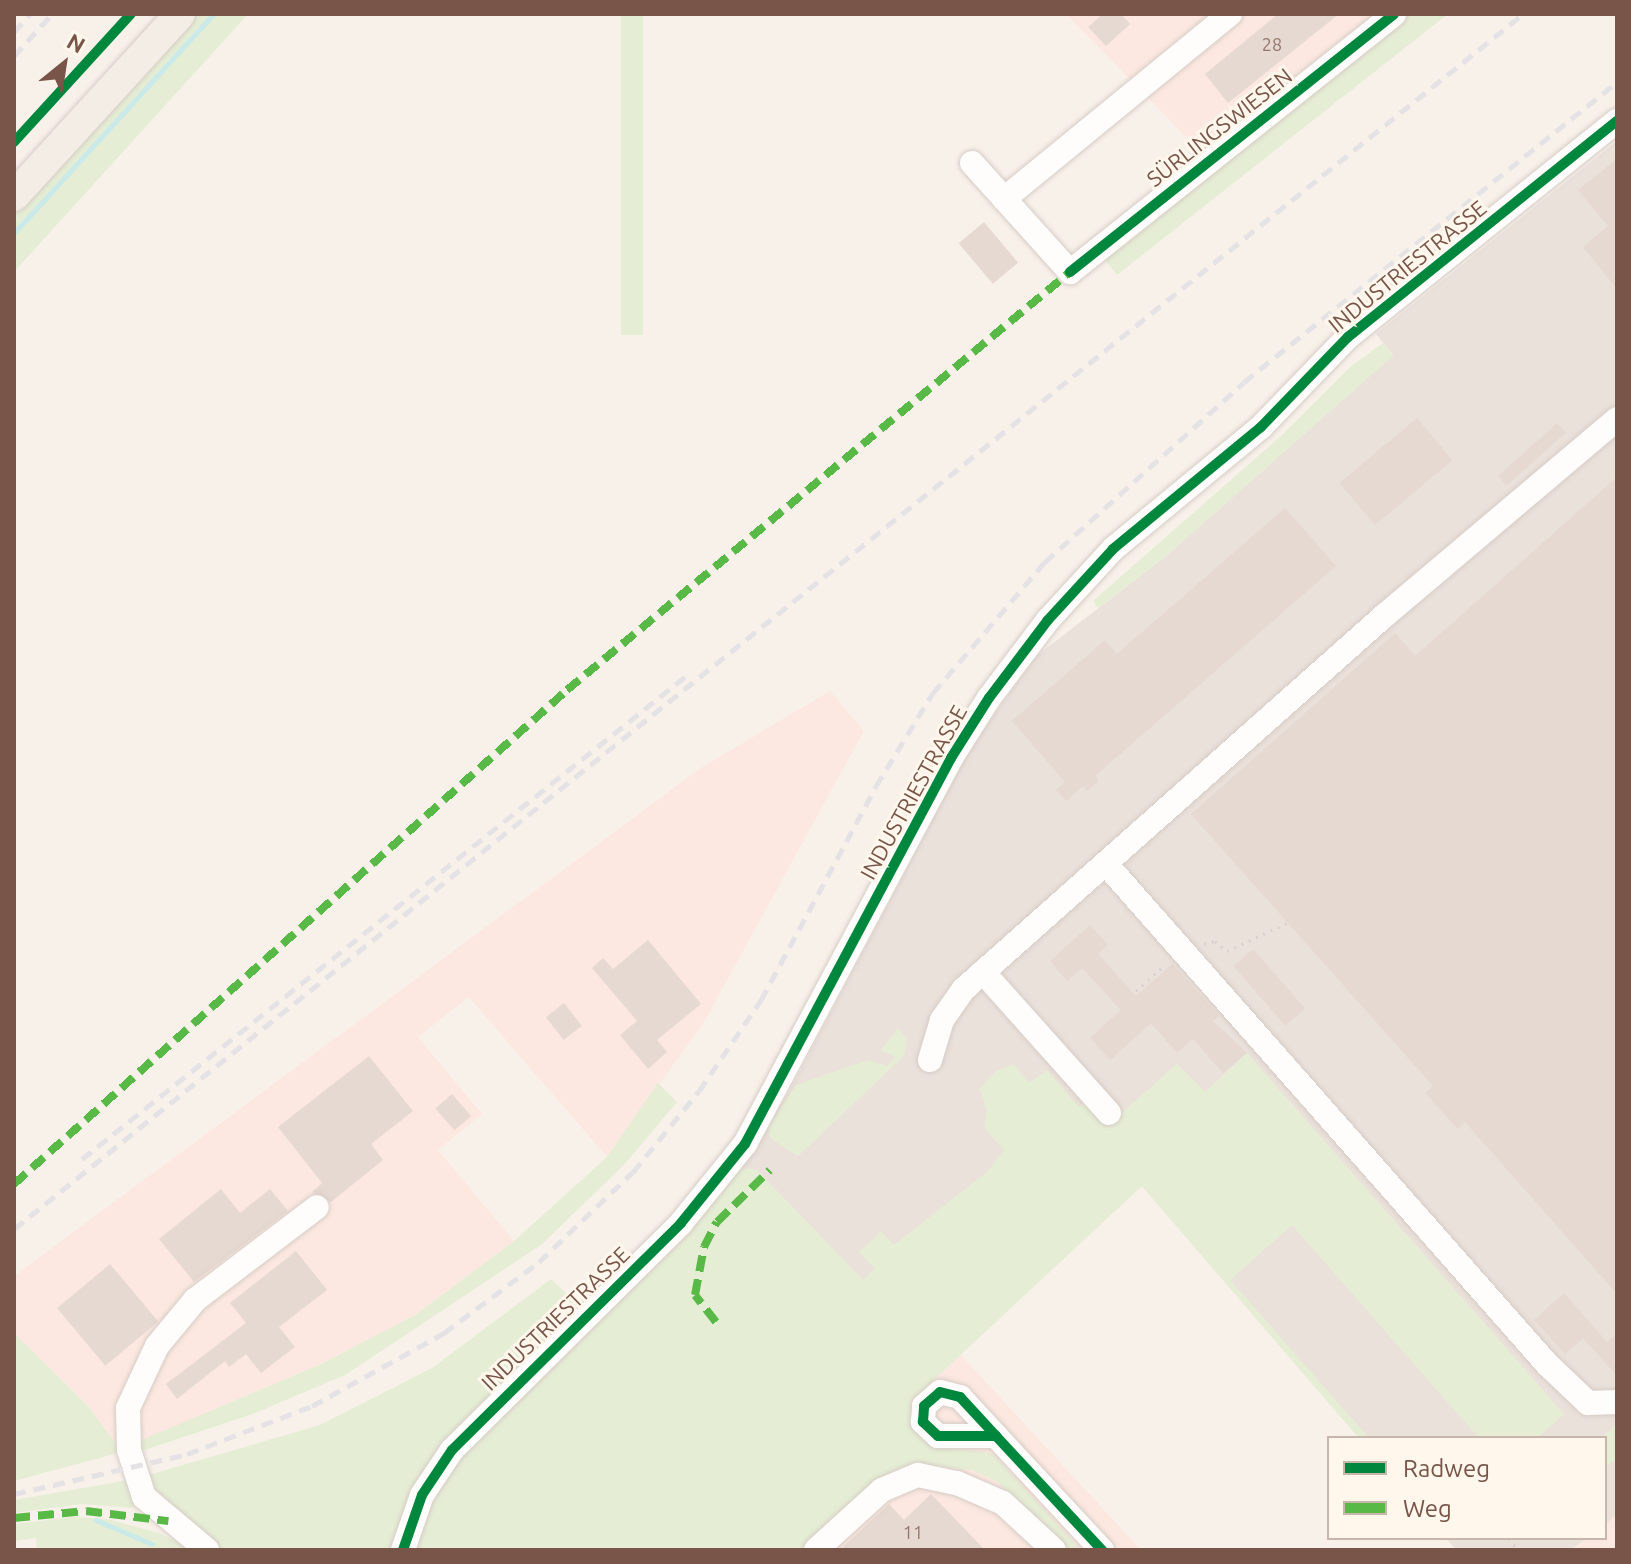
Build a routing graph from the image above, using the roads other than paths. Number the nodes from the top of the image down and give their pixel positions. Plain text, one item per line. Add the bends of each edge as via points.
1 (180, 14) edge
2 (1230, 14) edge
3 (1394, 14) edge
4 (1617, 121) edge
5 (972, 163) dead end
6 (14, 196) edge
7 (1004, 199) junction
8 (1617, 419) edge
9 (1106, 864) junction
10 (983, 972) junction
11 (930, 1060) dead end
12 (1109, 1113) dead end
13 (317, 1207) dead end
14 (1617, 1402) edge
15 (996, 1436) dead end
16 (1098, 1549) edge
17 (207, 1550) edge
18 (403, 1550) edge
19 (816, 1550) edge
20 (1054, 1550) edge

1 - 6 main road
2 - 7 street
3 - 7 street, SÜRLINGSWIESEN via 1070,272
4 - 18 street, INDUSTRIESTRASSE via 1348,337 1261,427 1113,549 1048,620 951,758 745,1144 681,1223 452,1450 422,1495
5 - 7 street
8 - 9 street via 1384,616
9 - 10 street
9 - 14 street via 1547,1364 1588,1403
10 - 11 street via 942,1020
10 - 12 street
13 - 17 street via 195,1300 157,1346 128,1408 129,1450 144,1497
15 - 16 street
19 - 20 street via 882,1490 918,1475 957,1483 1003,1503

